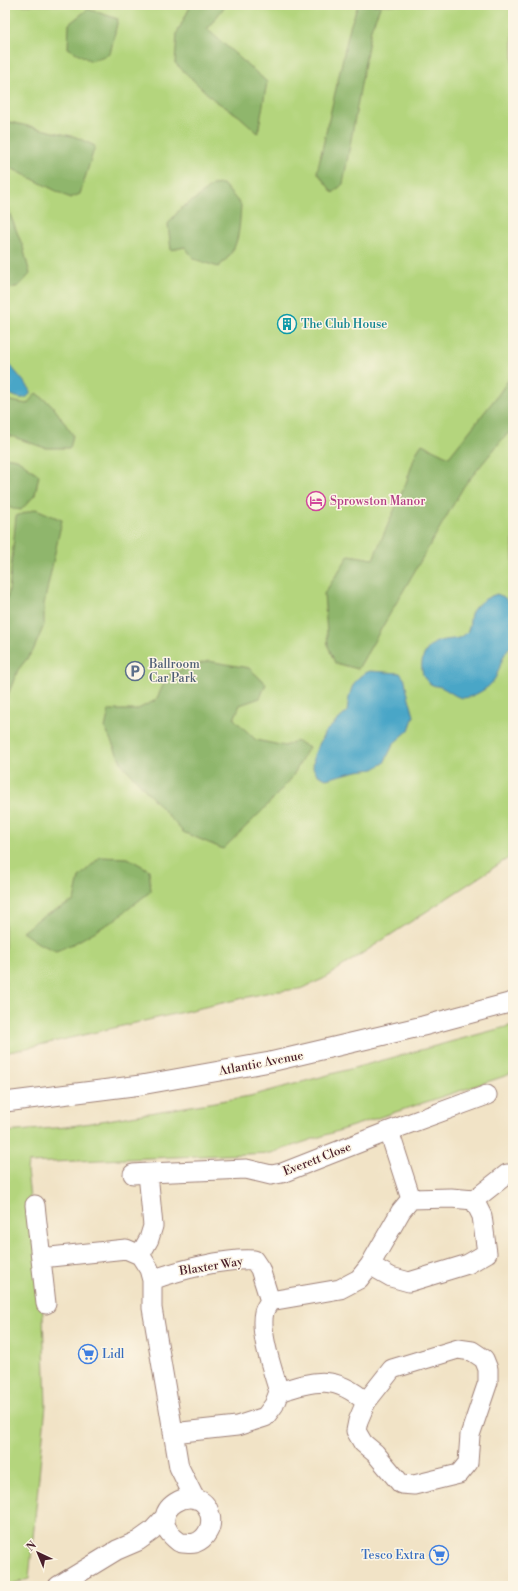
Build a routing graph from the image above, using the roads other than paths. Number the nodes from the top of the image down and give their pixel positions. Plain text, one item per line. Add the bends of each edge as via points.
1 (513, 1002) edge
2 (487, 1095) dead end
3 (5, 1102) edge
4 (388, 1131) junction
5 (507, 1174) dead end
6 (411, 1199) junction
7 (474, 1200) junction
8 (36, 1205) dead end
9 (140, 1255) junction
10 (41, 1258) junction
11 (370, 1265) junction
12 (152, 1280) junction
13 (270, 1301) junction
14 (46, 1304) dead end
15 (279, 1392) junction
16 (366, 1402) junction
17 (174, 1433) junction
18 (179, 1467) junction
19 (194, 1499) junction
20 (167, 1513) junction
21 (138, 1541) junction
22 (181, 1543) junction
23 (60, 1586) edge

1 - 3 street, Atlantic Avenue via 270,1062 141,1085
2 - 4 street, Everett Close
4 - 6 street
4 - 9 street, Everett Close via 271,1175 246,1169 141,1174 153,1226
5 - 7 street
6 - 7 street
6 - 11 street via 401,1211
7 - 11 street via 482,1216 487,1253 468,1264 409,1282 391,1277
8 - 10 street
9 - 10 street via 126,1249
9 - 12 street via 149,1269
10 - 14 street
11 - 13 street via 359,1279 340,1289
12 - 13 street, Blaxter Way via 174,1272 241,1259 254,1260 260,1269
12 - 17 street via 152,1308
13 - 15 street via 264,1311 264,1328 269,1359
15 - 16 street via 315,1382 332,1382 353,1390
15 - 17 street via 274,1405 265,1416 238,1426
16 - 16 street via 392,1369 458,1350 472,1351 484,1359 488,1369 488,1382 470,1435 468,1463 459,1474 414,1485 401,1484 375,1453 363,1443 356,1431
17 - 18 street
18 - 19 street
18 - 20 street
19 - 20 street via 176,1501
19 - 22 street via 206,1506 211,1526 206,1536 194,1543
20 - 21 street via 152,1531
20 - 22 street via 166,1527 171,1536
21 - 22 street via 160,1539
21 - 23 street via 117,1550

